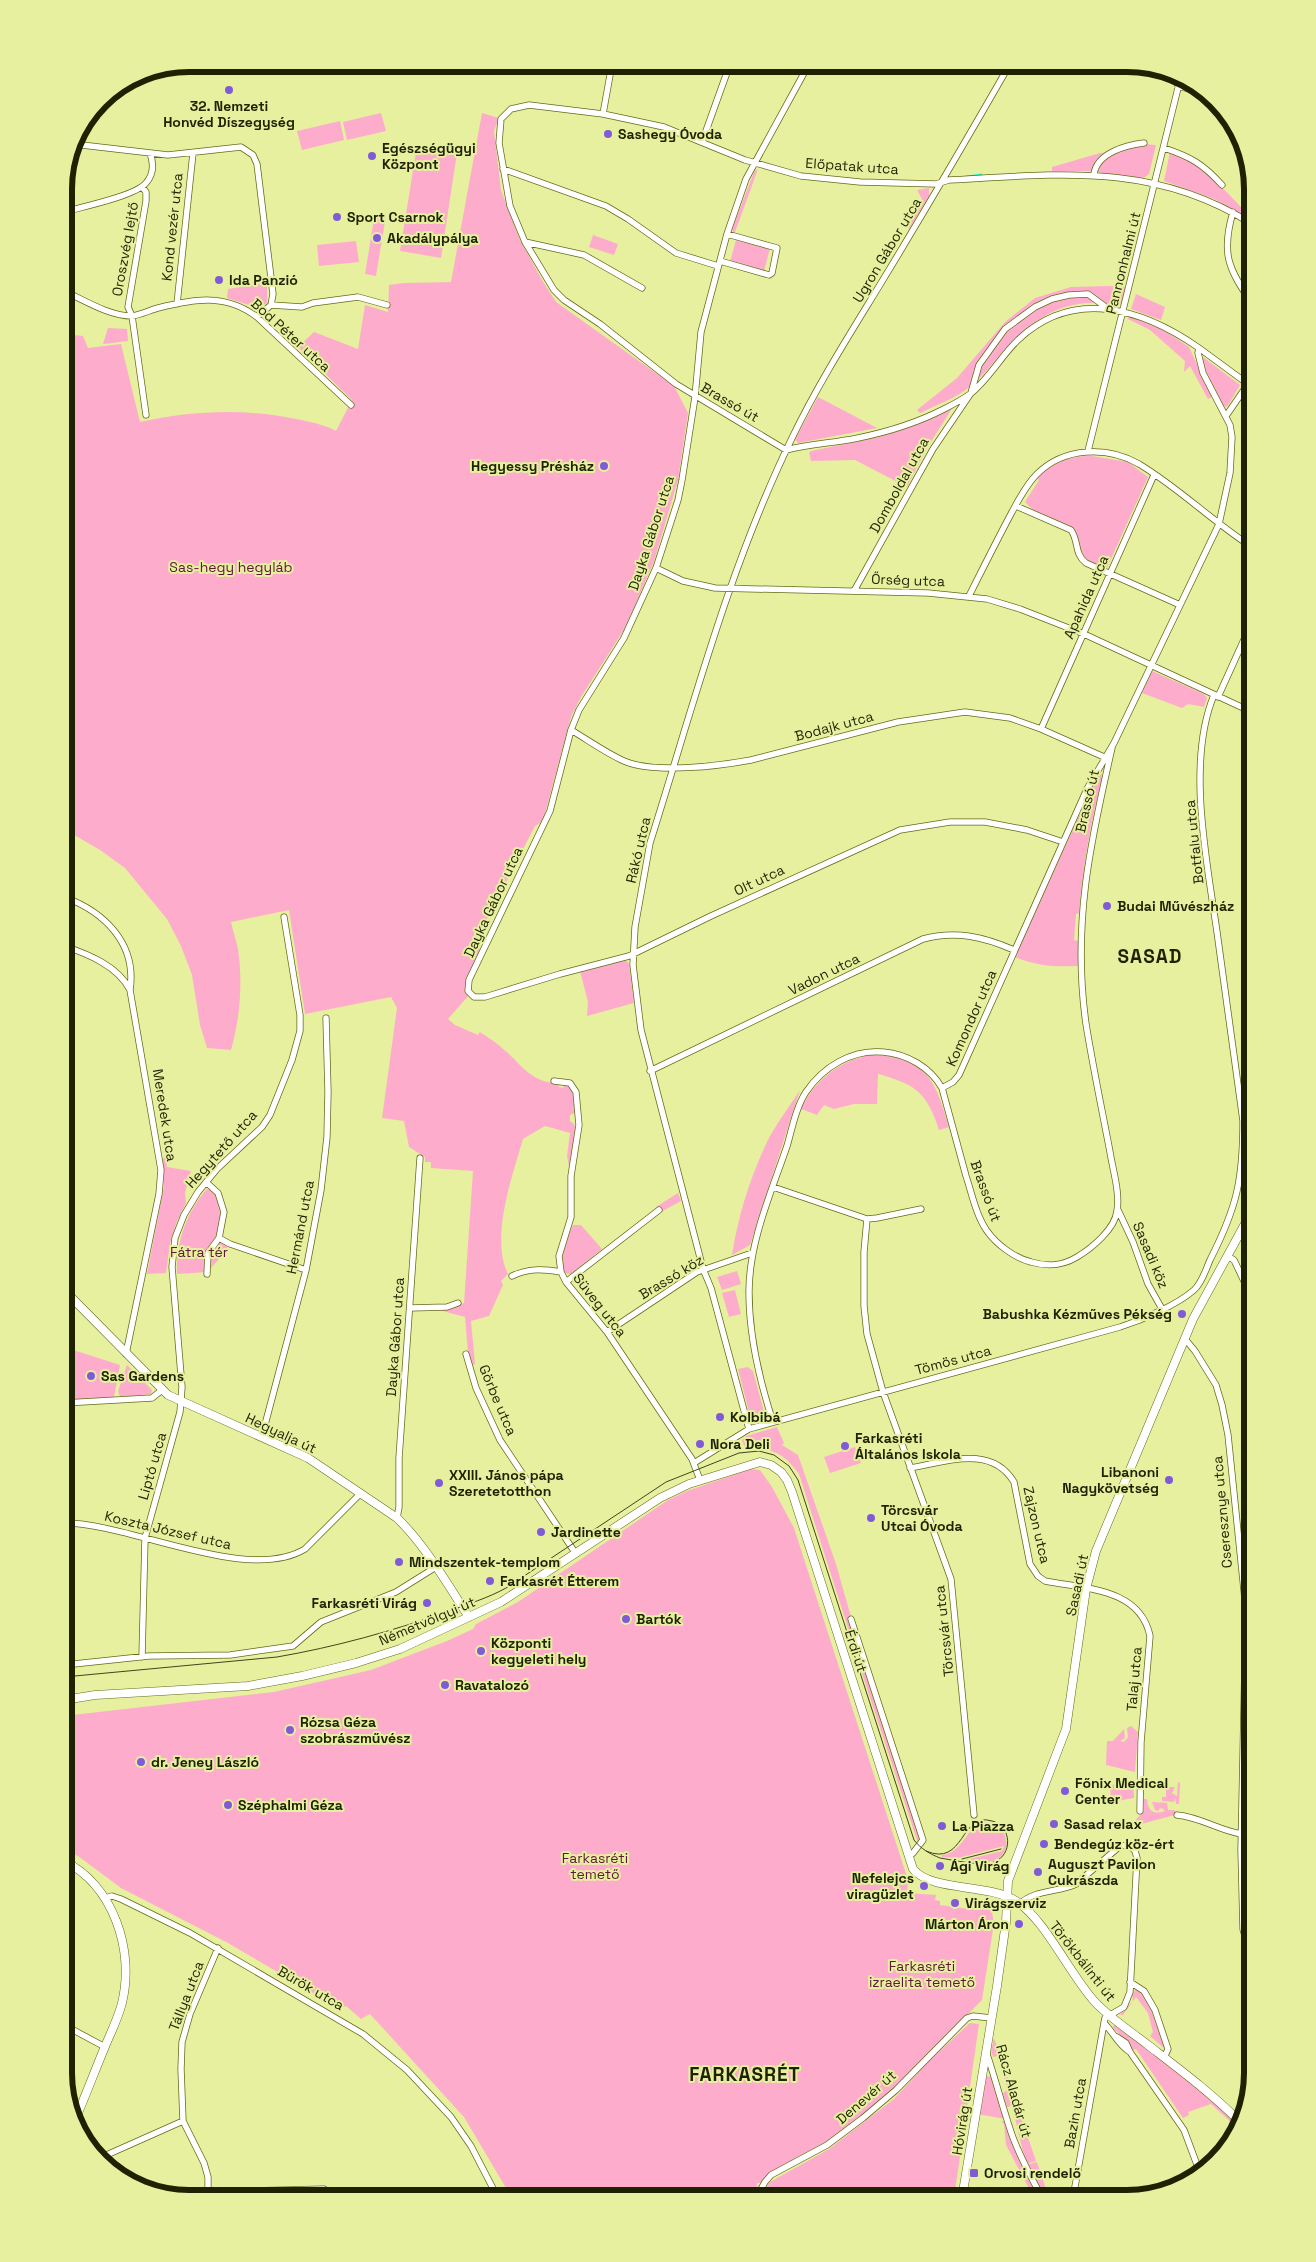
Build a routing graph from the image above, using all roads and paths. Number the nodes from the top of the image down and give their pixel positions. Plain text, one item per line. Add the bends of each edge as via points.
1 (610, 72) edge
2 (727, 73) edge
3 (804, 73) edge
4 (1003, 73) edge
5 (1178, 85) edge
6 (529, 105) joint
7 (603, 114) junction
8 (702, 142) junction
9 (1144, 143) dead end
10 (82, 145) edge
11 (1164, 148) junction
12 (193, 153) junction
13 (150, 154) junction
14 (754, 164) junction
15 (503, 169) junction
16 (1094, 174) junction
17 (941, 183) junction
18 (1155, 184) junction
19 (1222, 185) dead end
20 (142, 187) junction
21 (73, 209) edge
22 (1233, 212) junction
23 (1244, 219) edge
24 (727, 234) junction
25 (525, 242) junction
26 (719, 264) junction
27 (642, 288) dead end
28 (1244, 292) edge
29 (73, 295) edge
30 (177, 304) junction
31 (272, 304) junction
32 (387, 305) dead end
33 (1107, 308) junction
34 (1124, 312) junction
35 (132, 316) junction
36 (257, 317) junction
37 (1199, 348) junction
38 (1244, 382) edge
39 (970, 393) junction
40 (1244, 394) edge
41 (695, 397) junction
42 (351, 405) dead end
43 (146, 415) dead end
44 (1226, 416) junction
45 (786, 450) junction
46 (1088, 451) junction
47 (1154, 475) junction
48 (1016, 506) junction
49 (1219, 524) junction
50 (1244, 541) edge
51 (656, 568) junction
52 (1110, 574) junction
53 (730, 588) junction
54 (854, 591) junction
55 (969, 596) junction
56 (1180, 605) junction
57 (1084, 634) junction
58 (1244, 639) edge
59 (1150, 665) junction
60 (1216, 696) junction
61 (1244, 708) edge
62 (1041, 729) junction
63 (571, 730) junction
64 (1114, 743) junction
65 (1104, 757) junction
66 (674, 767) junction
67 (1063, 842) junction
68 (73, 901) edge
69 (284, 917) dead end
70 (73, 949) edge
71 (1014, 950) junction
72 (634, 953) junction
73 (130, 990) junction
74 (470, 994) joint
75 (326, 1018) dead end
76 (650, 1071) junction
77 (554, 1081) dead end
78 (942, 1088) junction
79 (420, 1158) dead end
80 (206, 1182) junction
81 (773, 1187) junction
82 (921, 1208) dead end
83 (659, 1210) dead end
84 (1118, 1210) junction
85 (866, 1219) junction
86 (1244, 1225) edge
87 (219, 1238) junction
88 (752, 1253) junction
89 (1227, 1256) junction
90 (703, 1269) junction
91 (306, 1270) junction
92 (561, 1272) junction
93 (207, 1274) dead end
94 (512, 1276) dead end
95 (1244, 1281) edge
96 (566, 1282) junction
97 (1198, 1284) junction
98 (1209, 1290) junction
99 (72, 1299) edge
100 (458, 1303) dead end
101 (410, 1308) junction
102 (1162, 1309) junction
103 (607, 1332) junction
104 (1185, 1339) junction
105 (126, 1354) junction
106 (466, 1354) dead end
107 (162, 1390) junction
108 (883, 1392) junction
109 (180, 1401) junction
110 (72, 1403) edge
111 (773, 1422) junction
112 (749, 1429) junction
113 (262, 1436) junction
114 (694, 1463) junction
115 (766, 1463) joint
116 (910, 1468) junction
117 (700, 1480) junction
118 (361, 1493) junction
119 (397, 1518) junction
120 (72, 1524) edge
121 (145, 1538) junction
122 (576, 1554) junction
123 (436, 1567) junction
124 (1086, 1589) junction
125 (1244, 1591) edge
126 (469, 1617) junction
127 (851, 1619) dead end
128 (142, 1657) junction
129 (72, 1664) edge
130 (1244, 1685) edge
131 (72, 1699) edge
132 (1140, 1810) dead end
133 (1176, 1814) dead end
134 (974, 1815) dead end
135 (1240, 1834) junction
136 (910, 1855) junction
137 (72, 1866) edge
138 (1007, 1896) junction
139 (105, 1898) junction
140 (1020, 1904) junction
141 (1244, 1935) edge
142 (218, 1948) junction
143 (1130, 1982) junction
144 (1110, 2016) junction
145 (991, 2018) junction
146 (1106, 2025) junction
147 (72, 2030) edge
148 (105, 2046) junction
149 (986, 2048) junction
150 (1164, 2058) junction
151 (79, 2110) edge
152 (1234, 2116) edge
153 (183, 2121) junction
154 (107, 2155) edge
155 (1197, 2165) edge
156 (207, 2189) edge
157 (493, 2189) edge
158 (761, 2190) edge
159 (963, 2190) edge
160 (1037, 2190) edge
161 (1074, 2190) edge

1 - 7 street
2 - 8 street
3 - 14 street, Dayka Gábor utca
4 - 17 street, Ugron Gábor utca
5 - 11 street, Pannonhalmi út
6 - 7 street, Előpatak utca
6 - 15 street, Brassó út via 510,109 501,119 499,143
7 - 8 street, Előpatak utca via 664,128
8 - 14 street, Előpatak utca
9 - 16 street via 1111,153 1096,166
10 - 13 street
11 - 18 street, Pannonhalmi út
11 - 19 street via 1201,164
12 - 13 street
12 - 30 street, Kond vezér utca
12 - 31 street via 241,147 253,155 257,164 271,271
13 - 20 street via 153,168
14 - 17 street, Előpatak utca via 832,180
14 - 24 street, Dayka Gábor utca via 742,188
15 - 25 street, Brassó út via 510,206
15 - 26 street via 606,206 676,253
16 - 17 street, Előpatak utca via 1051,174
16 - 18 street, Előpatak utca
17 - 45 street, Ugron Gábor utca via 827,374
18 - 22 street, Előpatak utca via 1203,198
18 - 34 street, Pannonhalmi út
20 - 21 street
20 - 35 street, Oroszvég lejtő via 146,200 128,301
22 - 23 street, Előpatak utca
22 - 28 street via 1227,239 1227,260
24 - 26 street, Dayka Gábor utca
24 - 26 street via 778,250 769,275
25 - 27 street via 584,255
25 - 41 street, Brassó út via 547,280 564,300
26 - 41 street, Dayka Gábor utca via 701,332
29 - 35 street, Bod Péter utca via 117,314
30 - 35 street, Bod Péter utca
30 - 36 street, Bod Péter utca via 226,301 244,307
31 - 32 street via 302,306 358,297
31 - 36 street
33 - 34 street
33 - 39 street via 1076,309 1037,326 1014,344
33 - 39 street via 1088,294 1052,299 1035,307 1006,329 987,354 979,365
34 - 37 street via 1172,330
34 - 46 street, Pannonhalmi út
35 - 43 street, Oroszvég lejtő
36 - 42 street, Bod Péter utca
37 - 38 street
37 - 44 street, Brassó út via 1202,373
39 - 45 street via 944,409 900,428
39 - 54 street, Domboldal utca via 933,449
40 - 44 street
41 - 45 street, Brassó út
41 - 51 street, Dayka Gábor utca via 678,500
44 - 49 street, Brassó út via 1232,437 1232,458
45 - 53 street, Rákó utca
46 - 47 street via 1129,459
46 - 48 street via 1061,458 1044,467 1030,482
47 - 49 street
47 - 52 street, Apahida utca
48 - 52 street via 1071,530 1080,558
48 - 55 street
49 - 50 street
49 - 56 street, Brassó út
51 - 53 street, Őrség utca via 690,582
51 - 63 street, Dayka Gábor utca via 631,624 579,710
52 - 56 street
52 - 57 street, Apahida utca
53 - 54 street, Őrség utca
53 - 66 street, Rákó utca
54 - 55 street, Őrség utca
55 - 57 street, Őrség utca via 1020,609
56 - 59 street, Brassó út
57 - 59 street, Őrség utca
57 - 62 street, Apahida utca
58 - 60 street, Botfalu utca
59 - 60 street, Őrség utca
59 - 64 street, Brassó út
60 - 61 street, Őrség utca
60 - 97 street, Botfalu utca via 1204,724 1201,797 1243,1121 1243,1148 1238,1195 1228,1225
62 - 65 street, Bodajk utca
62 - 66 street, Bodajk utca via 995,715 965,712 898,722 730,764
63 - 66 street, Bodajk utca via 624,761
63 - 74 street, Dayka Gábor utca via 550,811 469,980
64 - 65 street, Brassó út
64 - 84 street, Brassó út via 1088,863 1080,942 1086,1023
65 - 67 street, Brassó út
66 - 72 street, Rákó utca via 650,843 635,927
67 - 71 street, Brassó út
67 - 72 street, Olt utca via 1009,825 985,822 950,822 900,830
68 - 73 street, Meredek utca via 94,912 114,930 130,959
69 - 80 street, Hegytető utca via 300,1015 300,1032 294,1053 281,1091 262,1127
70 - 73 street via 109,967
71 - 76 street, Vadon utca via 976,936 953,934 923,939
71 - 78 street, Komondor utca via 959,1075 954,1082
72 - 74 street, Olt utca via 485,997
72 - 76 street, Rákó utca via 641,1030
73 - 105 street, Meredek utca via 161,1170 159,1194
75 - 91 street, Hermánd utca via 327,1137
76 - 90 street, Rákó utca
77 - 92 street, Süveg utca via 570,1083 576,1092 579,1126 570,1177 572,1217 560,1256
78 - 81 street, Brassó út via 926,1069 896,1055 872,1052 836,1063 804,1094
78 - 84 street, Brassó út via 978,1212 998,1244 1026,1261 1046,1265 1064,1263 1095,1244 1112,1225
79 - 101 street, Dayka Gábor utca
80 - 87 street via 218,1193 224,1212
80 - 109 street, Hegytető utca via 178,1229 172,1267 182,1387
81 - 85 street
81 - 88 street, Brassó út
82 - 85 street
83 - 96 street
84 - 102 street, Sasadi köz via 1148,1284
85 - 108 street, Törcsvár utca via 865,1320
86 - 89 street, Sasadi út
87 - 91 street
87 - 93 street via 208,1253
88 - 90 street, Brassó köz
88 - 111 street, Brassó út via 750,1314 756,1362
89 - 95 street via 1234,1260
89 - 98 street, Sasadi út
90 - 103 street, Brassó köz
90 - 112 street
91 - 113 street, Hermánd utca
92 - 94 street via 532,1269
92 - 96 street, Süveg utca
96 - 103 street, Süveg utca
97 - 98 street
97 - 102 street via 1194,1290
98 - 104 street, Sasadi út
99 - 105 street, Hegyalja út
100 - 101 street via 448,1307
101 - 119 street, Dayka Gábor utca
102 - 108 street, Tömös utca via 1120,1327
103 - 114 street, Süveg utca
104 - 124 street, Sasadi út via 1110,1515
104 - 125 street, Cseresznye utca via 1216,1385 1222,1405
105 - 107 street, Hegyalja út
106 - 122 street, Görbe utca via 495,1432
107 - 109 street, Hegyalja út
107 - 110 street via 152,1398
108 - 111 street, Tömös utca
108 - 116 street, Törcsvár utca
109 - 113 street, Hegyalja út
109 - 121 street, Liptó utca
111 - 112 street, Tömös utca
112 - 114 street
113 - 118 street, Hegyalja út via 308,1458
114 - 117 street, Süveg utca
115 - 117 street, Németvölgyi út via 745,1465
115 - 136 street, Érdi út via 784,1476 792,1492
116 - 124 street, Zajzon utca via 976,1458 1002,1467 1014,1482 1033,1571 1045,1581
116 - 134 street, Törcsvár utca via 951,1579
117 - 122 street, Németvölgyi út via 673,1490
118 - 119 street, Hegyalja út
118 - 121 street, Koszta József utca via 305,1549 289,1556 228,1558
119 - 123 street, Hegyalja út
120 - 121 street, Koszta József utca
121 - 128 street, Liptó utca
122 - 126 street, Németvölgyi út via 517,1594
123 - 126 street, Hegyalja út
123 - 128 street via 396,1592 314,1627 293,1646 230,1654
124 - 132 street, Talaj utca via 1111,1594 1131,1603 1148,1628 1150,1651
124 - 138 street, Sasadi út via 1066,1729 1008,1881
126 - 131 street, Németvölgyi út via 400,1649 302,1676 248,1686
127 - 136 street, Érdi út via 923,1840
128 - 129 street
130 - 135 street, Cseresznye utca
133 - 135 street via 1201,1819
135 - 141 street, Cseresznye utca
136 - 138 street, Törökbálinti út via 913,1869 926,1879 982,1888
137 - 139 street via 82,1872
138 - 140 street, Törökbálinti út
138 - 145 street, Rácz Aladár út
139 - 142 street, Bürök utca via 121,1899
139 - 148 street via 121,1937 125,1969 123,2002
140 - 143 street via 1026,1898 1076,1884 1120,1846 1129,1845 1137,1858
140 - 144 street, Törökbálinti út via 1033,1916 1094,2000
142 - 153 street, Tállya utca via 190,2014 182,2042
142 - 157 street, Bürök utca via 362,2034 407,2070 461,2130
143 - 144 street via 1127,2004
143 - 150 street, Törökbálinti út via 1144,1991 1155,2010 1168,2049
144 - 146 street via 1111,2022
144 - 150 street, Törökbálinti út
145 - 149 street, Rácz Aladár út
145 - 158 street, Denevér út via 967,2018 885,2100 827,2145 771,2175
146 - 155 street via 1122,2047 1130,2052 1184,2130
146 - 161 street, Bazin utca
147 - 148 street
148 - 151 street
149 - 159 street, Hóvirág út
149 - 160 street, Rácz Aladár út via 1010,2131 1023,2165
150 - 152 street, Törökbálinti út
153 - 154 street
153 - 156 street, Tállya utca via 204,2163

